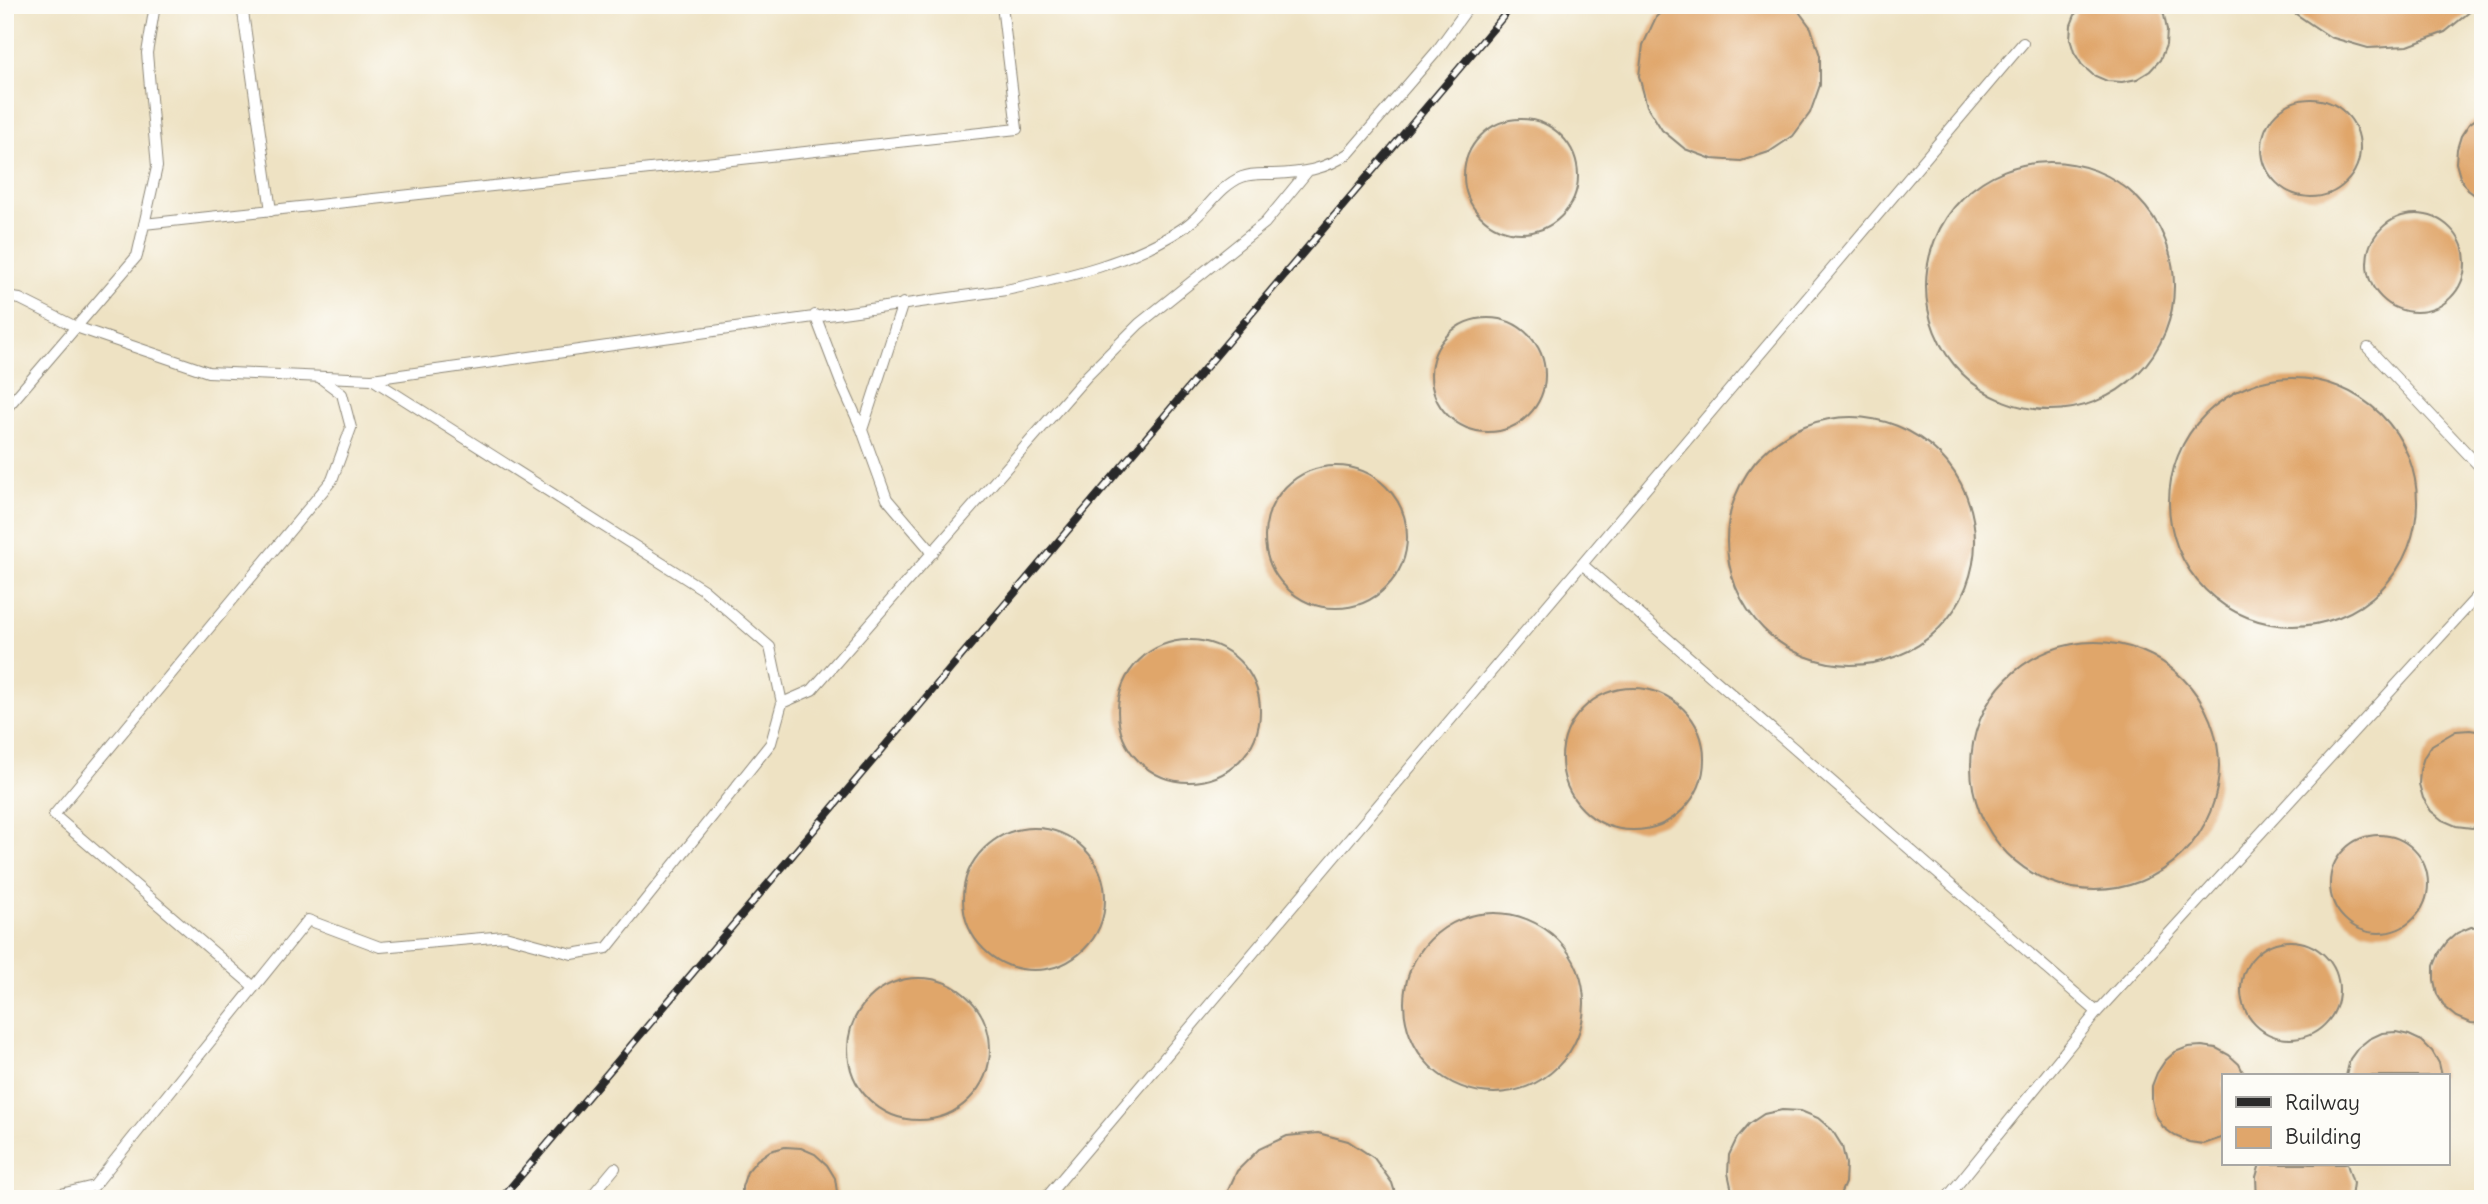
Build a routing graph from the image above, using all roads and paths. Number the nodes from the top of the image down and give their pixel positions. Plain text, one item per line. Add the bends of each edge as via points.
1 (242, 5) edge
2 (1002, 5) edge
3 (1470, 5) edge
4 (155, 6) edge
5 (2023, 43) dead end
6 (1307, 172) junction
7 (271, 211) junction
8 (144, 225) junction
9 (5, 298) edge
10 (903, 303) junction
11 (814, 315) junction
12 (76, 327) junction
13 (2368, 348) dead end
14 (319, 377) junction
15 (372, 379) junction
16 (5, 410) edge
17 (862, 429) junction
18 (2483, 478) edge
19 (933, 553) junction
20 (1583, 565) junction
21 (2483, 590) edge
22 (782, 703) junction
23 (254, 987) junction
24 (2097, 1012) junction
25 (615, 1168) dead end
26 (40, 1199) edge
27 (589, 1199) edge
28 (1045, 1199) edge
29 (1946, 1199) edge

1 - 7 lane
2 - 7 lane via 1017,129
3 - 6 lane via 1349,153 1334,164
4 - 8 lane via 147,53 157,167
5 - 20 lane
6 - 10 lane via 1249,174 1233,181 1184,228 1134,253 1075,274 1006,290
6 - 19 lane via 1265,223 1139,324 1087,376
7 - 8 lane
8 - 12 lane via 137,256
9 - 12 lane via 20,299
10 - 11 lane
10 - 17 lane
11 - 15 lane
11 - 17 lane
12 - 14 lane via 208,372
12 - 16 lane
13 - 18 lane via 2480,467
14 - 15 lane
14 - 23 lane via 342,394 351,428 332,480 54,815
15 - 22 lane via 704,590 770,647
17 - 19 lane via 887,499
19 - 22 lane via 811,690
20 - 24 lane
20 - 28 lane
21 - 24 lane
22 - 23 lane via 771,743 607,948 572,954 505,936 380,947 308,920
23 - 26 lane via 94,1186
24 - 29 lane
25 - 27 lane

